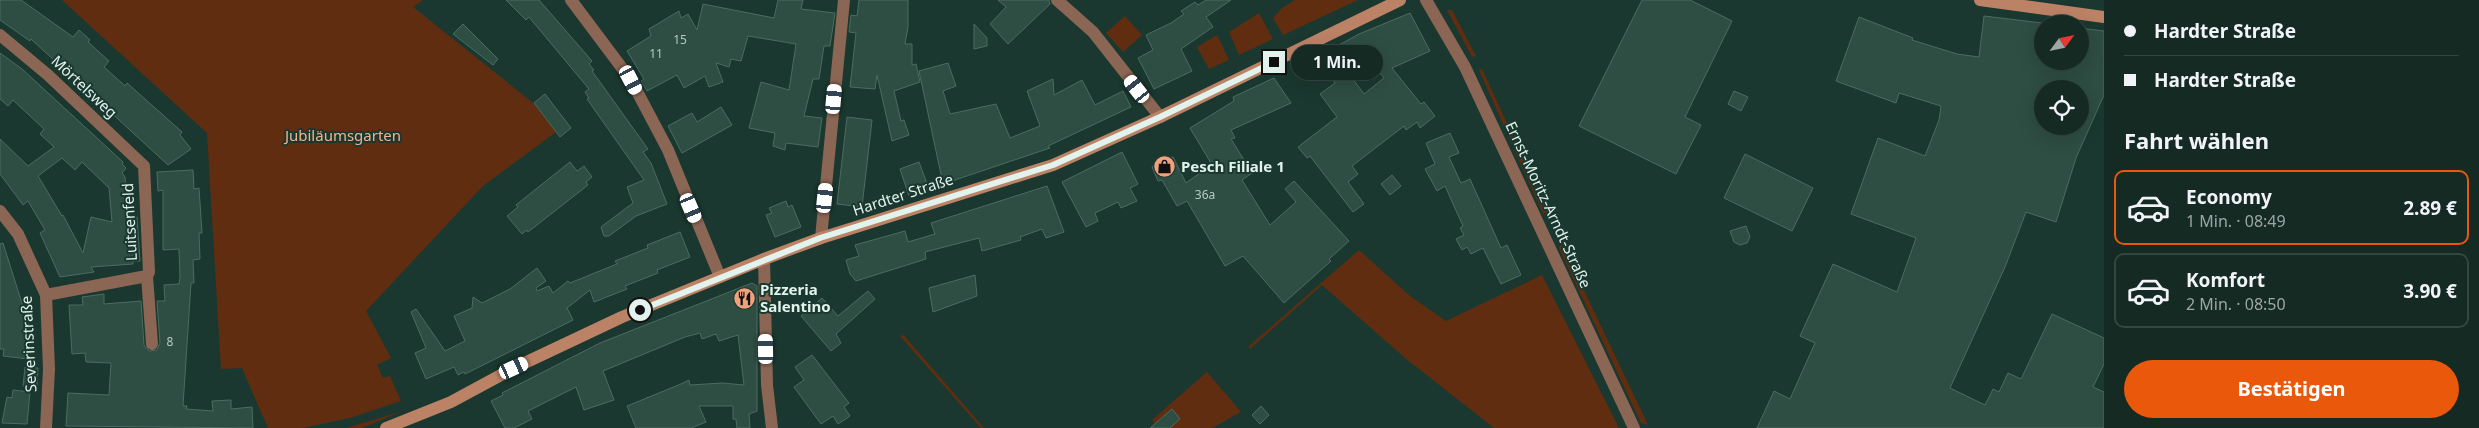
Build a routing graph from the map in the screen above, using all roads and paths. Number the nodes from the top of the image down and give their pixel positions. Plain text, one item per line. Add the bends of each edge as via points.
1 (571, 0) edge
2 (844, 0) edge
3 (1057, 0) edge
4 (1400, 0) edge
5 (1426, 0) edge
6 (1980, 0) edge
7 (2104, 16) edge
8 (0, 35) edge
9 (1160, 117) junction
10 (144, 166) joint
11 (0, 211) edge
12 (820, 238) junction
13 (764, 259) junction
14 (147, 276) junction
15 (720, 276) junction
16 (46, 295) junction
17 (152, 344) dead end
18 (46, 428) edge
19 (386, 428) edge
20 (772, 428) edge
21 (1634, 428) edge

1 - 15 street via 631,80 668,150
2 - 12 street
3 - 9 street via 1093,32
4 - 9 main road, Hardter Straße
5 - 21 street, Ernst-Moritz-Arndt-Straße via 1465,67
6 - 7 main road
8 - 10 street, Mörtelsweg via 48,75
9 - 12 main road, Hardter Straße via 1053,165
10 - 14 street, Luitsenfeld
11 - 16 street, Severinstraße via 18,234
12 - 13 main road, Hardter Straße
13 - 15 main road, Hardter Straße
13 - 20 street via 767,385
14 - 16 street, Luitsenfeld
14 - 17 street, Luitsenfeld
15 - 19 main road, Hardter Straße via 576,338 451,402
16 - 18 street, Severinstraße

